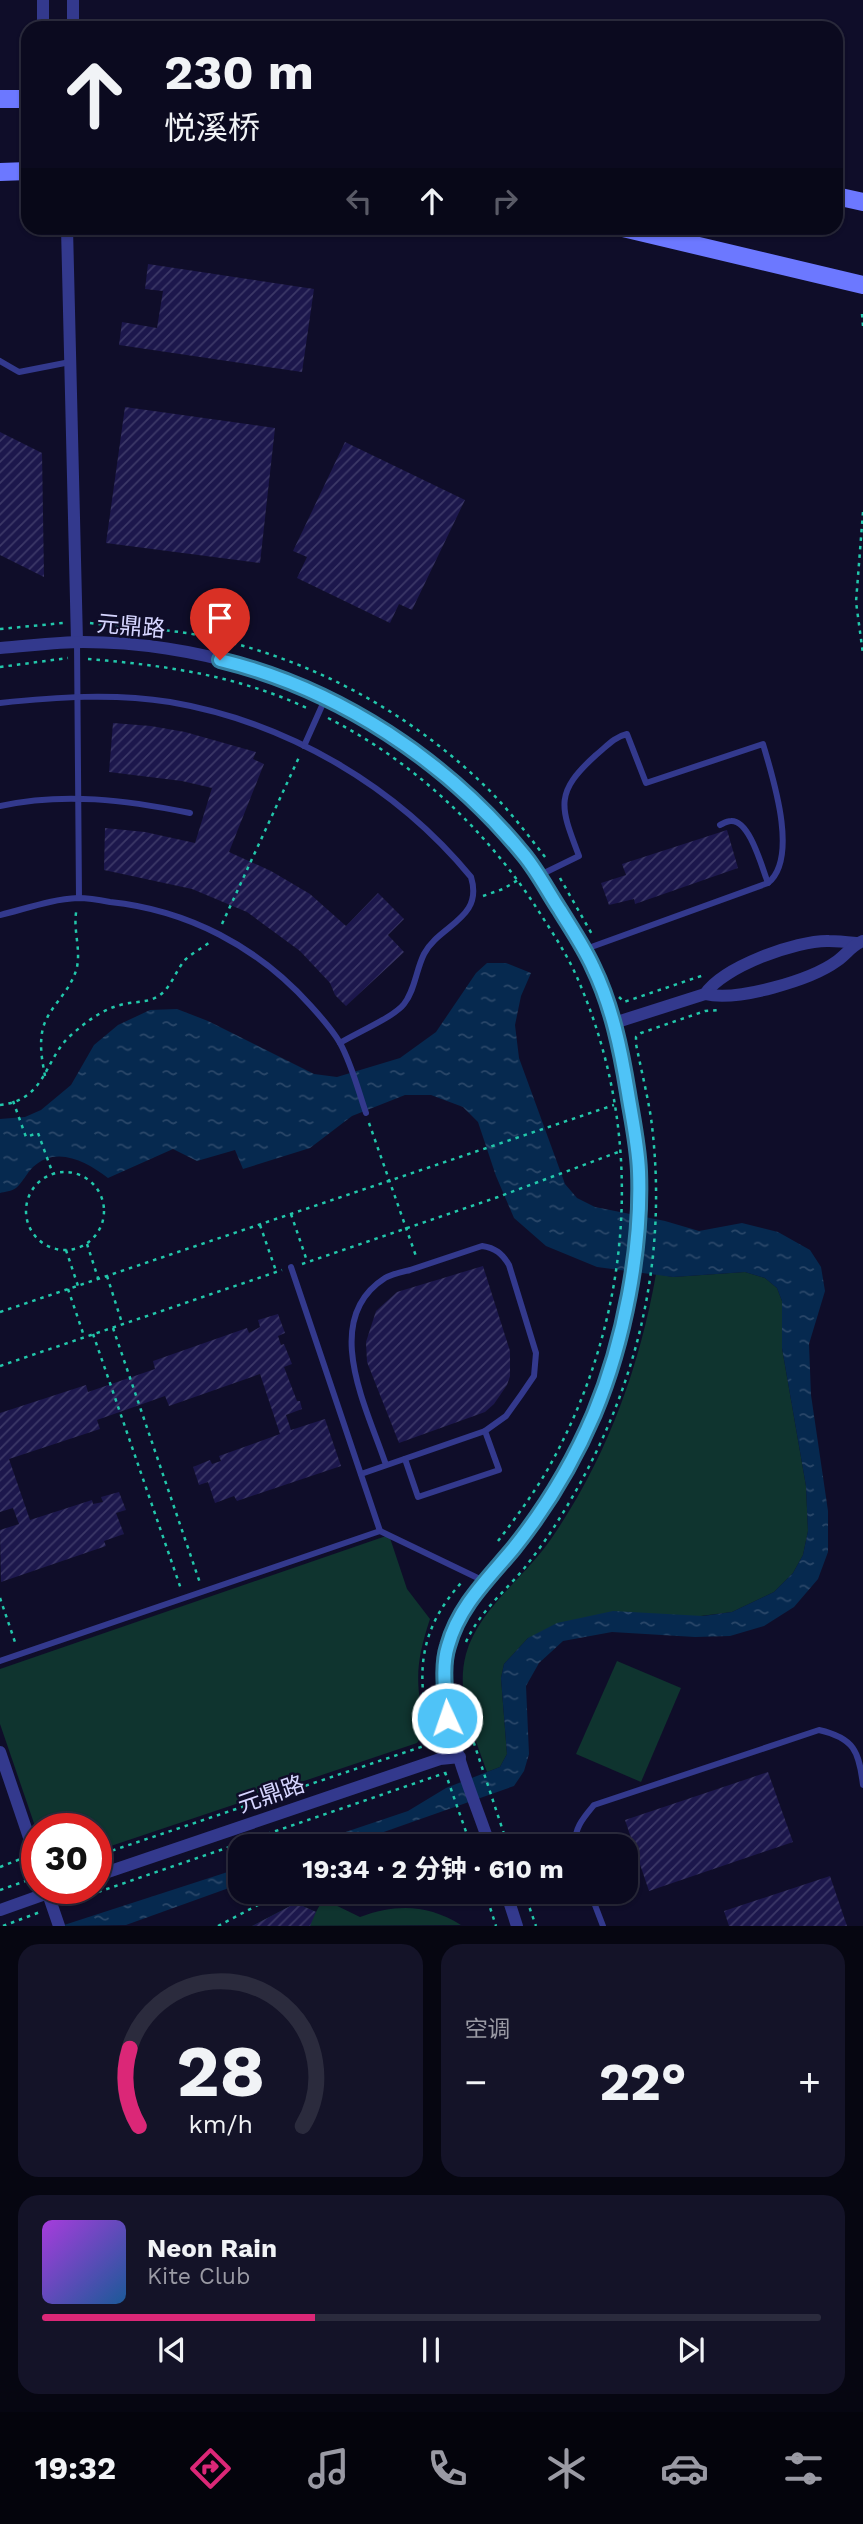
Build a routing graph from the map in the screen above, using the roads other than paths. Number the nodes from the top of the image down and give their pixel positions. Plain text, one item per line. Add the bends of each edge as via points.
1 (43, 0) edge
2 (73, 0) edge
3 (43, 21) edge
4 (73, 21) edge
5 (0, 99) edge
6 (21, 99) edge
7 (21, 171) edge
8 (0, 172) edge
9 (843, 198) edge
10 (863, 202) edge
11 (67, 235) edge
12 (652, 235) edge
13 (863, 285) edge
14 (0, 362) edge
15 (70, 362) junction
16 (77, 642) junction
17 (0, 648) edge
18 (78, 697) junction
19 (326, 697) junction
20 (0, 704) edge
21 (304, 746) junction
22 (79, 797) junction
23 (0, 806) edge
24 (190, 813) dead end
25 (720, 824) dead end
26 (538, 876) junction
27 (768, 883) junction
28 (79, 898) junction
29 (0, 915) edge
30 (859, 942) edge
31 (583, 950) junction
32 (705, 994) junction
33 (614, 1023) junction
34 (340, 1044) junction
35 (366, 1113) road end
36 (291, 1267) road end
37 (485, 1432) junction
38 (405, 1459) junction
39 (386, 1465) junction
40 (361, 1474) junction
41 (380, 1531) junction
42 (484, 1581) junction
43 (0, 1661) edge
44 (0, 1752) edge
45 (460, 1757) junction
46 (863, 1785) edge
47 (21, 1814) edge
48 (486, 1834) edge
49 (576, 1834) edge
50 (112, 1871) edge
51 (21, 1902) edge
52 (52, 1904) edge
53 (510, 1904) edge
54 (595, 1904) edge
55 (0, 1910) edge
56 (58, 1924) edge
57 (517, 1926) edge
58 (603, 1926) edge

1 - 3 street
2 - 4 street
5 - 6 main road
7 - 8 main road
9 - 10 main road
11 - 15 street
12 - 13 main road
14 - 15 lane via 19,372
15 - 16 street
16 - 17 street, 元鼎路
16 - 18 lane
16 - 19 street, 元鼎路 via 195,654 246,666
18 - 20 lane
18 - 21 lane via 168,702 210,710
18 - 22 lane
19 - 21 lane
19 - 26 street, 元鼎路 via 420,754 492,818
21 - 34 lane via 394,800 425,826 471,877 474,887 466,913 425,954 404,1003
22 - 23 lane
22 - 24 lane via 134,801
22 - 28 lane
25 - 27 lane via 739,822 748,831
26 - 27 lane via 579,856 566,823 568,788 576,773 617,737 628,734 646,783 764,744 782,837 780,868
26 - 31 street, 元鼎路
27 - 31 lane
28 - 29 lane
28 - 34 lane via 163,911 240,945 297,991
30 - 32 street via 836,962 807,976 755,993
30 - 32 street via 827,940 796,946 713,982
31 - 33 street, 元鼎路
32 - 33 street
33 - 42 street, 元鼎路 via 637,1157 638,1214 625,1316 613,1363 573,1459 547,1504
34 - 35 lane
36 - 40 lane
37 - 38 lane
37 - 38 lane via 499,1469 488,1474 418,1497
37 - 39 lane via 506,1416 534,1376 536,1353 509,1265 493,1248 482,1246 386,1278 368,1293 356,1313 352,1363
38 - 39 lane
39 - 40 lane
40 - 41 lane
41 - 42 lane
41 - 43 lane
42 - 45 street via 463,1609 447,1647 447,1718
44 - 47 street
45 - 48 street
45 - 50 street, 元鼎路 via 440,1759
46 - 49 lane via 860,1761 851,1744 837,1734 819,1730 594,1805 580,1821
51 - 55 street
52 - 56 street
53 - 57 street
54 - 58 lane

